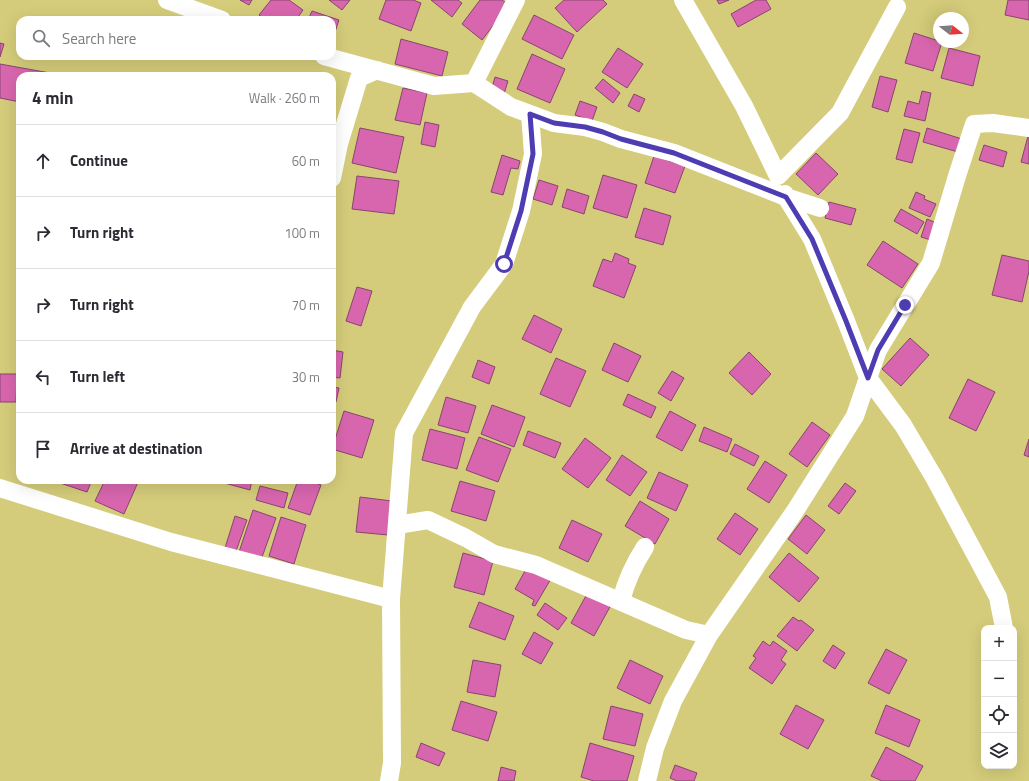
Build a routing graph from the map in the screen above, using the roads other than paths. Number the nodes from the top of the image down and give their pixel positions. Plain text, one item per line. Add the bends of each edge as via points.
1 (167, 0) edge
2 (516, 0) edge
3 (683, 0) edge
4 (897, 7) dead end
5 (211, 16) edge
6 (336, 59) edge
7 (377, 70) junction
8 (474, 83) junction
9 (530, 114) junction
10 (1029, 128) edge
11 (336, 161) edge
12 (778, 176) junction
13 (786, 197) junction
14 (820, 208) dead end
15 (868, 378) junction
16 (0, 488) edge
17 (397, 524) junction
18 (645, 546) dead end
19 (391, 598) junction
20 (621, 601) junction
21 (1003, 625) edge
22 (710, 635) junction
23 (392, 763) junction
24 (389, 781) edge
25 (398, 781) edge
26 (648, 781) edge

1 - 5 street
2 - 8 street
3 - 12 street via 744,106
4 - 12 street via 840,113
6 - 7 street
7 - 8 street via 434,86
7 - 11 street via 359,78
8 - 9 street via 511,107
9 - 13 street via 554,123 585,127 674,153
9 - 17 street via 533,154 521,211 504,264 472,307 404,433
10 - 15 street via 993,123 974,124 931,263 878,350
12 - 13 street
13 - 14 street
13 - 15 street via 812,239
15 - 21 street via 903,425 935,479 998,597
15 - 22 street via 854,416 795,512
16 - 19 street via 171,542
17 - 19 street
17 - 20 street via 428,520 494,554 536,565
18 - 20 street via 633,566
19 - 23 street
20 - 22 street via 686,630
22 - 26 street via 673,701 655,748
23 - 24 street
23 - 25 street

